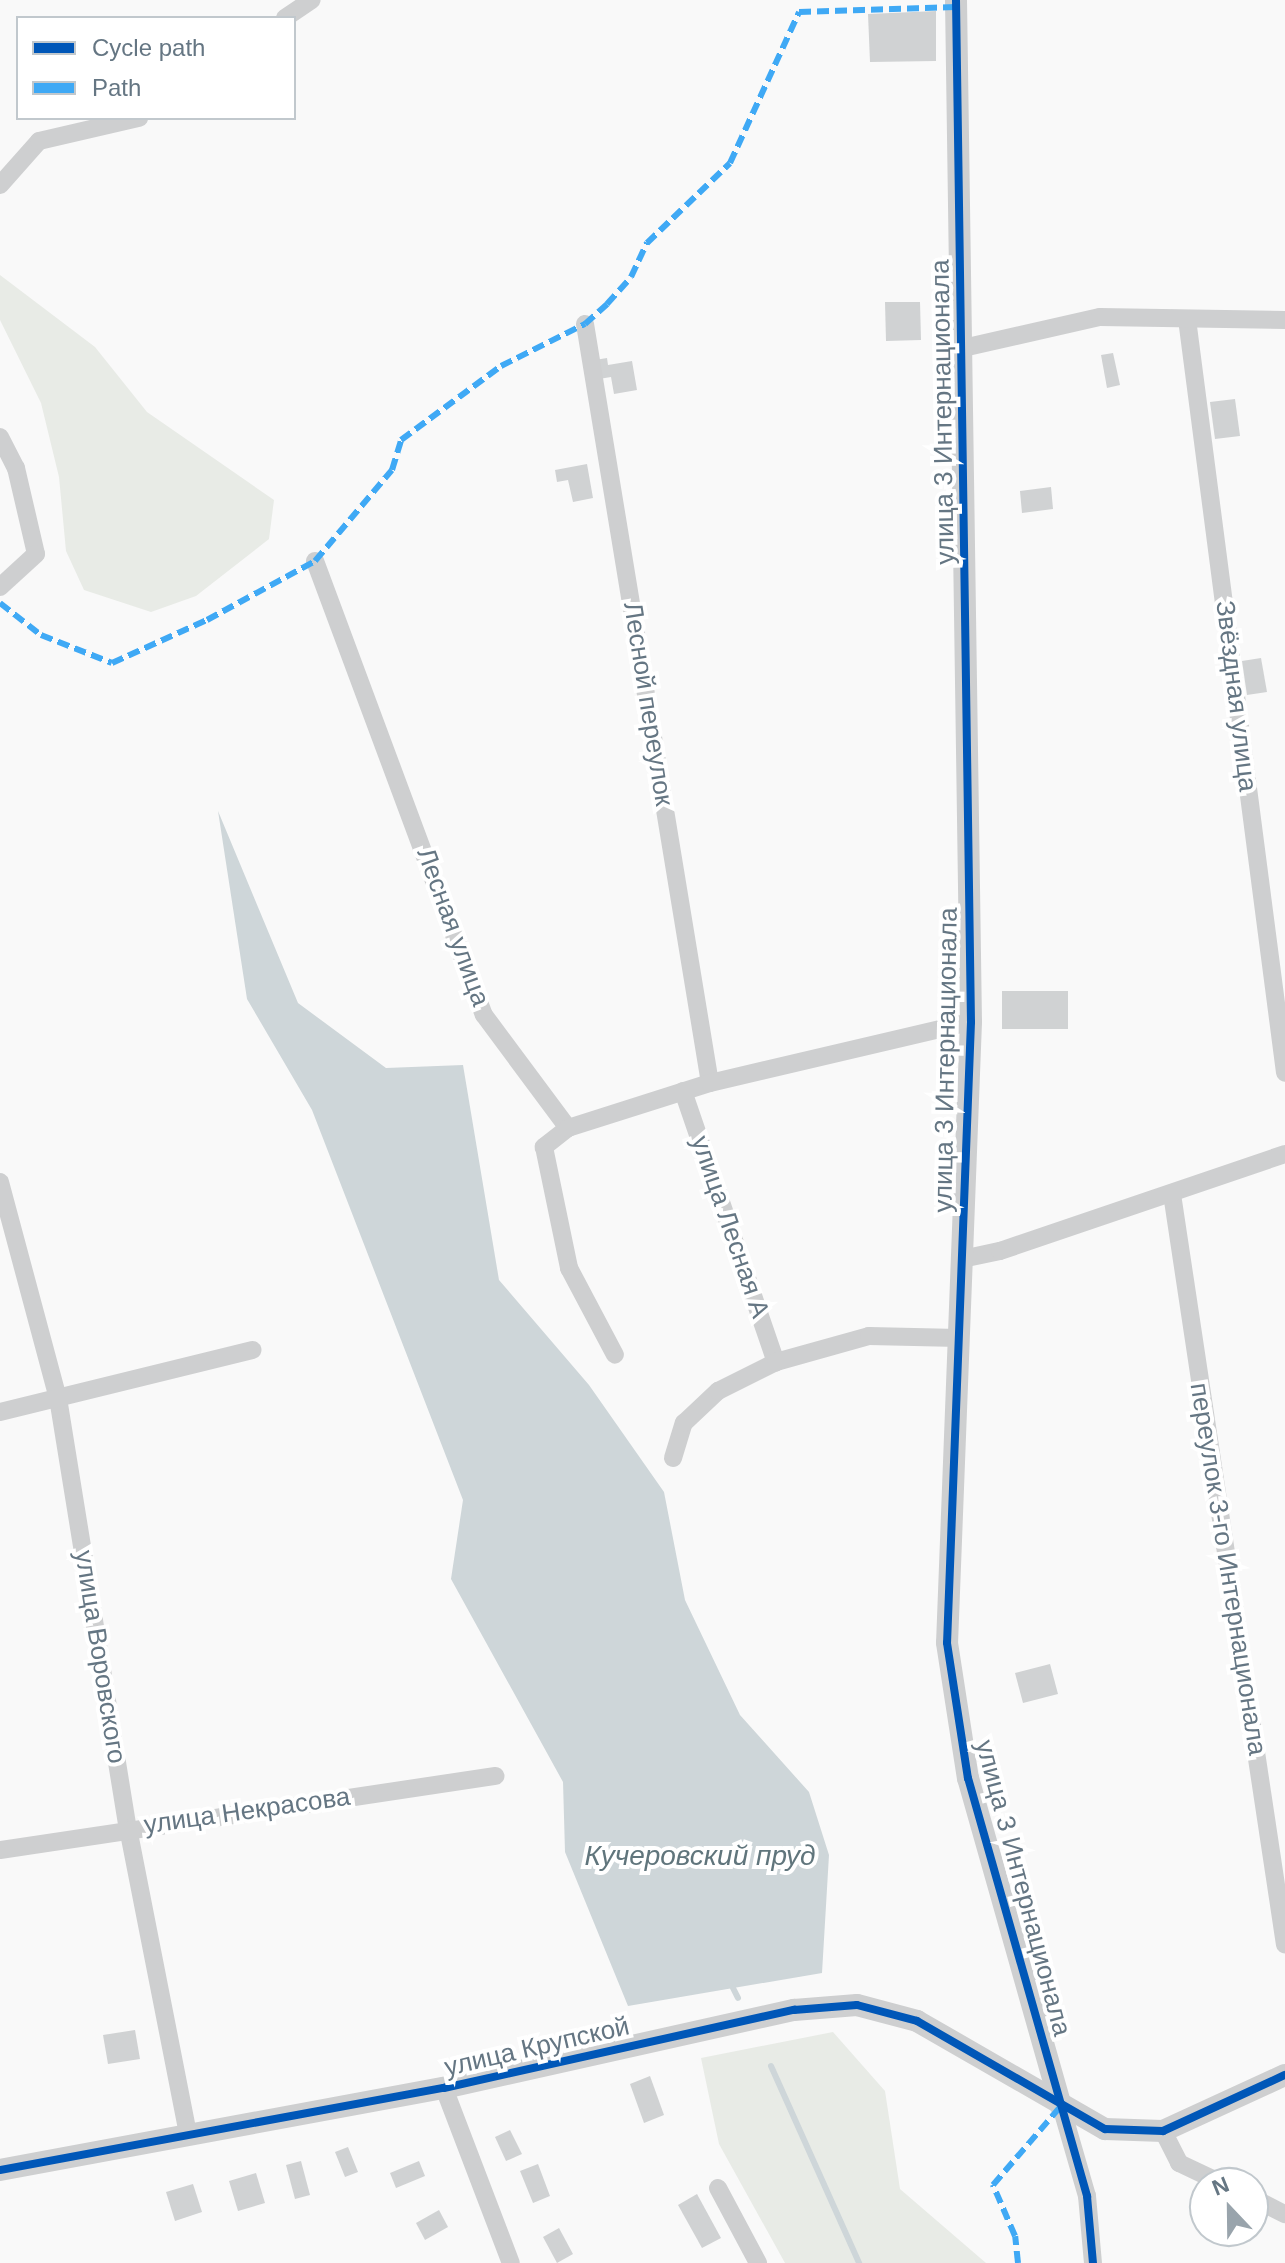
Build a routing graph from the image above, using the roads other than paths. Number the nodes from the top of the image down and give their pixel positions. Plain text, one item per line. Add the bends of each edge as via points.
1 (312, 0) edge
2 (956, 0) edge
3 (288, 16) edge
4 (130, 120) edge
5 (0, 185) edge
6 (1187, 319) junction
7 (1285, 320) edge
8 (585, 324) dead end
9 (963, 348) junction
10 (0, 437) edge
11 (315, 561) dead end
12 (0, 587) edge
13 (971, 1022) junction
14 (1285, 1073) edge
15 (710, 1083) junction
16 (683, 1091) junction
17 (568, 1128) junction
18 (1285, 1154) edge
19 (0, 1182) edge
20 (1172, 1194) junction
21 (962, 1259) junction
22 (959, 1338) junction
23 (253, 1350) dead end
24 (615, 1355) dead end
25 (776, 1362) junction
26 (58, 1398) junction
27 (0, 1412) edge
28 (673, 1458) dead end
29 (495, 1776) dead end
30 (128, 1828) junction
31 (0, 1850) edge
32 (1285, 1945) edge
33 (1285, 2075) edge
34 (444, 2088) junction
35 (1061, 2106) junction
36 (1163, 2131) junction
37 (188, 2135) junction
38 (1189, 2168) edge
39 (0, 2170) edge
40 (718, 2188) dead end
41 (511, 2263) edge
42 (758, 2263) edge
43 (1093, 2263) edge

1 - 3 street
2 - 9 street, улица 3 Интернационала
4 - 5 street via 39,141
6 - 7 street
6 - 9 street via 1100,317
6 - 14 street, Звёздная улица
8 - 15 street, Лесной переулок
9 - 13 street, улица 3 Интернационала
10 - 12 street via 16,468 36,554
11 - 17 street, Лесная улица via 484,1015
13 - 15 street
13 - 21 street, улица 3 Интернационала
15 - 16 street
16 - 17 street
16 - 25 street, улица Лесная А
17 - 24 street via 544,1147 550,1178 569,1268
18 - 20 street
19 - 26 street, улица Воровского
20 - 21 street
20 - 32 street, переулок 3-го Интернационала
21 - 22 street, улица 3 Интернационала
22 - 25 street via 869,1336
22 - 35 street, улица 3 Интернационала via 947,1643 968,1778
23 - 26 street
25 - 28 street via 718,1391 684,1423
26 - 27 street
26 - 30 street, улица Воровского
29 - 30 street, улица Некрасова
30 - 31 street, улица Некрасова
30 - 37 street, улица Воровского
33 - 36 street
34 - 35 street, улица Крупской via 794,2010 857,2005 917,2021
34 - 37 street, улица Крупской
34 - 41 street
35 - 36 street, улица Крупской via 1105,2129
35 - 43 street via 1087,2196
36 - 38 street via 1179,2163
37 - 39 street, улица Крупской
40 - 42 street

